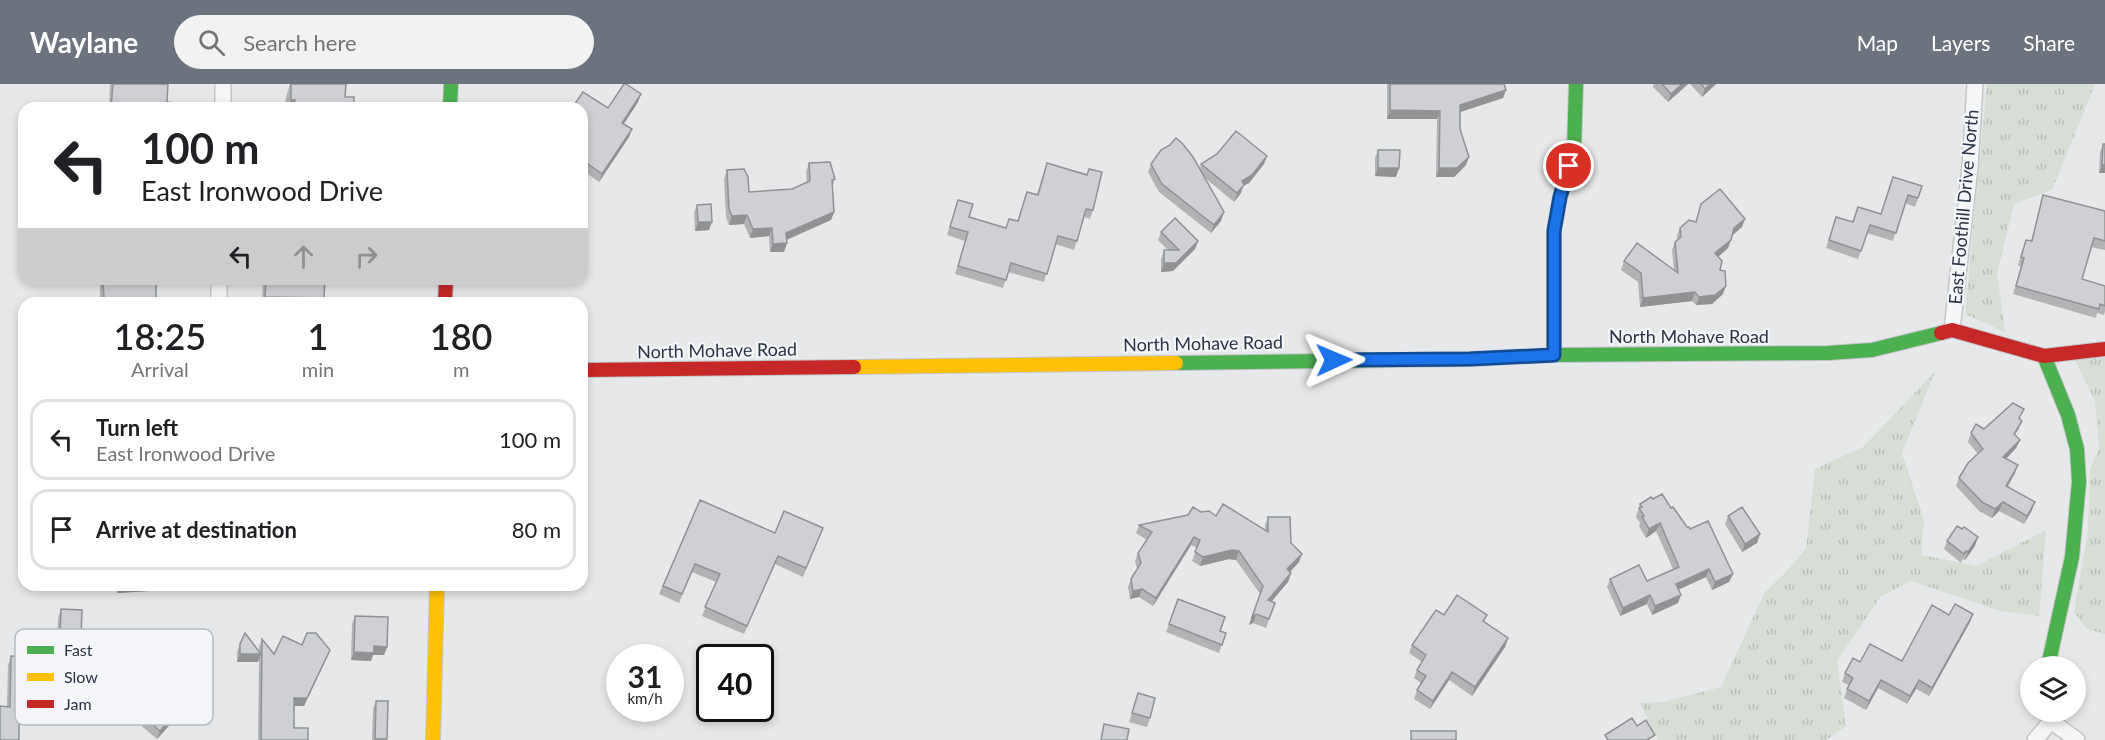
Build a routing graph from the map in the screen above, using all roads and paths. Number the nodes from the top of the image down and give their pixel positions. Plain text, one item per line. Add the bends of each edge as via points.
1 (223, 84) edge
2 (451, 84) edge
3 (1576, 84) edge
4 (1975, 84) edge
5 (223, 102) edge
6 (450, 102) edge
7 (1952, 330) junction
8 (2105, 349) edge
9 (1554, 355) junction
10 (2044, 356) junction
11 (588, 370) edge
12 (438, 591) edge
13 (2050, 656) edge
14 (2046, 722) edge
15 (2057, 722) edge
16 (433, 740) edge
17 (2035, 740) edge
18 (2077, 740) edge

1 - 5 street
2 - 6 street
3 - 9 street via 1574,151 1554,231
4 - 7 street, East Foothill Drive North
7 - 9 street, North Mohave Road via 1872,350 1828,353
7 - 10 street, North Mohave Road
8 - 10 street, North Mohave Road
9 - 11 street, North Mohave Road
10 - 13 street via 2068,415 2077,448 2079,482 2072,557
12 - 16 street
14 - 17 street
15 - 18 street

